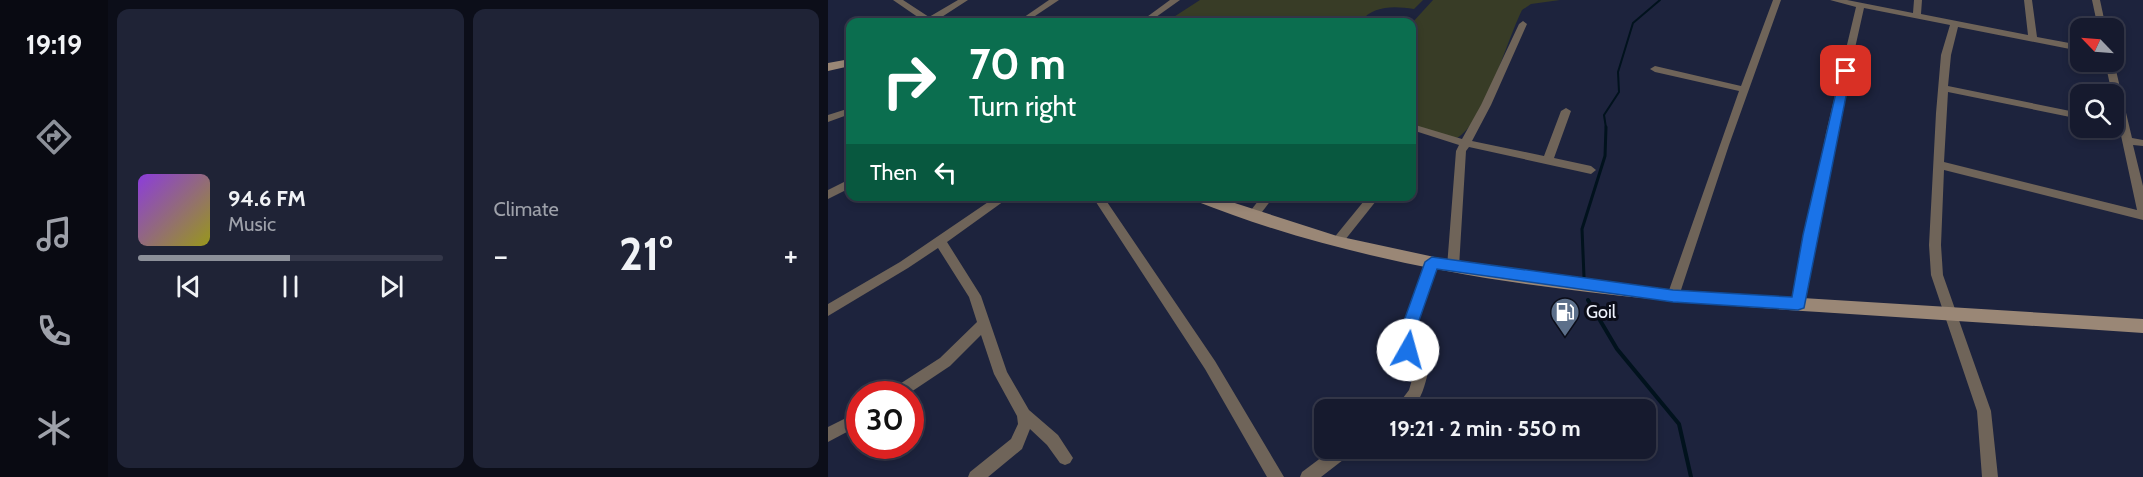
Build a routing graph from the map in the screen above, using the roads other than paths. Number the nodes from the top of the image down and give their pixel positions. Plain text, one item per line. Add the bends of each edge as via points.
1 (897, 0) edge
2 (964, 0) edge
3 (1055, 0) edge
4 (1176, 0) edge
5 (1777, 0) edge
6 (1835, 0) edge
7 (1918, 0) edge
8 (2028, 0) edge
9 (2096, 0) edge
10 (1862, 5) junction
11 (1917, 16) junction
12 (924, 18) edge
13 (936, 18) edge
14 (1027, 18) edge
15 (1150, 18) edge
16 (2100, 18) edge
17 (1523, 24) dead end
18 (1955, 24) junction
19 (2033, 39) junction
20 (2070, 46) edge
21 (846, 64) edge
22 (828, 68) edge
23 (1654, 69) dead end
24 (1944, 88) junction
25 (1743, 89) junction
26 (1566, 111) dead end
27 (846, 112) edge
28 (2070, 114) edge
29 (828, 119) edge
30 (1416, 128) edge
31 (2124, 135) edge
32 (2127, 141) junction
33 (1464, 142) junction
34 (2143, 143) edge
35 (1548, 160) junction
36 (1940, 165) junction
37 (1591, 170) dead end
38 (846, 185) edge
39 (828, 195) edge
40 (999, 201) edge
41 (1100, 201) edge
42 (1211, 201) edge
43 (1265, 201) edge
44 (1371, 201) edge
45 (2143, 210) edge
46 (2143, 216) edge
47 (1252, 217) junction
48 (940, 241) junction
49 (1337, 242) junction
50 (1432, 262) junction
51 (1453, 267) junction
52 (1673, 296) junction
53 (1798, 304) junction
54 (828, 311) edge
55 (1951, 312) junction
56 (985, 323) junction
57 (2143, 326) edge
58 (917, 381) edge
59 (1412, 399) edge
60 (1024, 415) junction
61 (846, 425) edge
62 (828, 435) edge
63 (1065, 458) dead end
64 (1332, 459) edge
65 (976, 477) edge
66 (1276, 477) edge
67 (1308, 477) edge
68 (1990, 477) edge

1 - 12 street
2 - 13 street
3 - 14 street
4 - 15 street
5 - 25 street
6 - 10 street
7 - 11 street
8 - 19 street
9 - 16 street
10 - 11 street
10 - 53 street via 1831,133
11 - 18 street
17 - 33 street via 1486,105
18 - 19 street
18 - 24 street via 1946,55
19 - 20 street
21 - 22 street
23 - 25 street
24 - 28 street
24 - 36 street
25 - 52 street
26 - 35 street
27 - 29 street
30 - 33 street
31 - 32 street
32 - 34 street
32 - 45 street
33 - 35 street
33 - 51 street via 1459,161
35 - 37 street
36 - 46 street
36 - 55 street via 1937,275
38 - 39 street
40 - 48 street
41 - 66 street via 1210,365
42 - 47 street
43 - 47 street
44 - 49 street
47 - 49 street
48 - 54 street
48 - 56 street via 975,296
49 - 50 street
50 - 51 street
50 - 59 street via 1407,332 1408,350 1421,372
51 - 52 street
52 - 53 street
53 - 55 street
55 - 57 street
55 - 68 street via 1984,411
56 - 58 street via 945,363
56 - 60 street via 1001,374
60 - 63 street via 1061,447
60 - 65 street via 1023,433 1017,444
61 - 62 street
64 - 67 street

